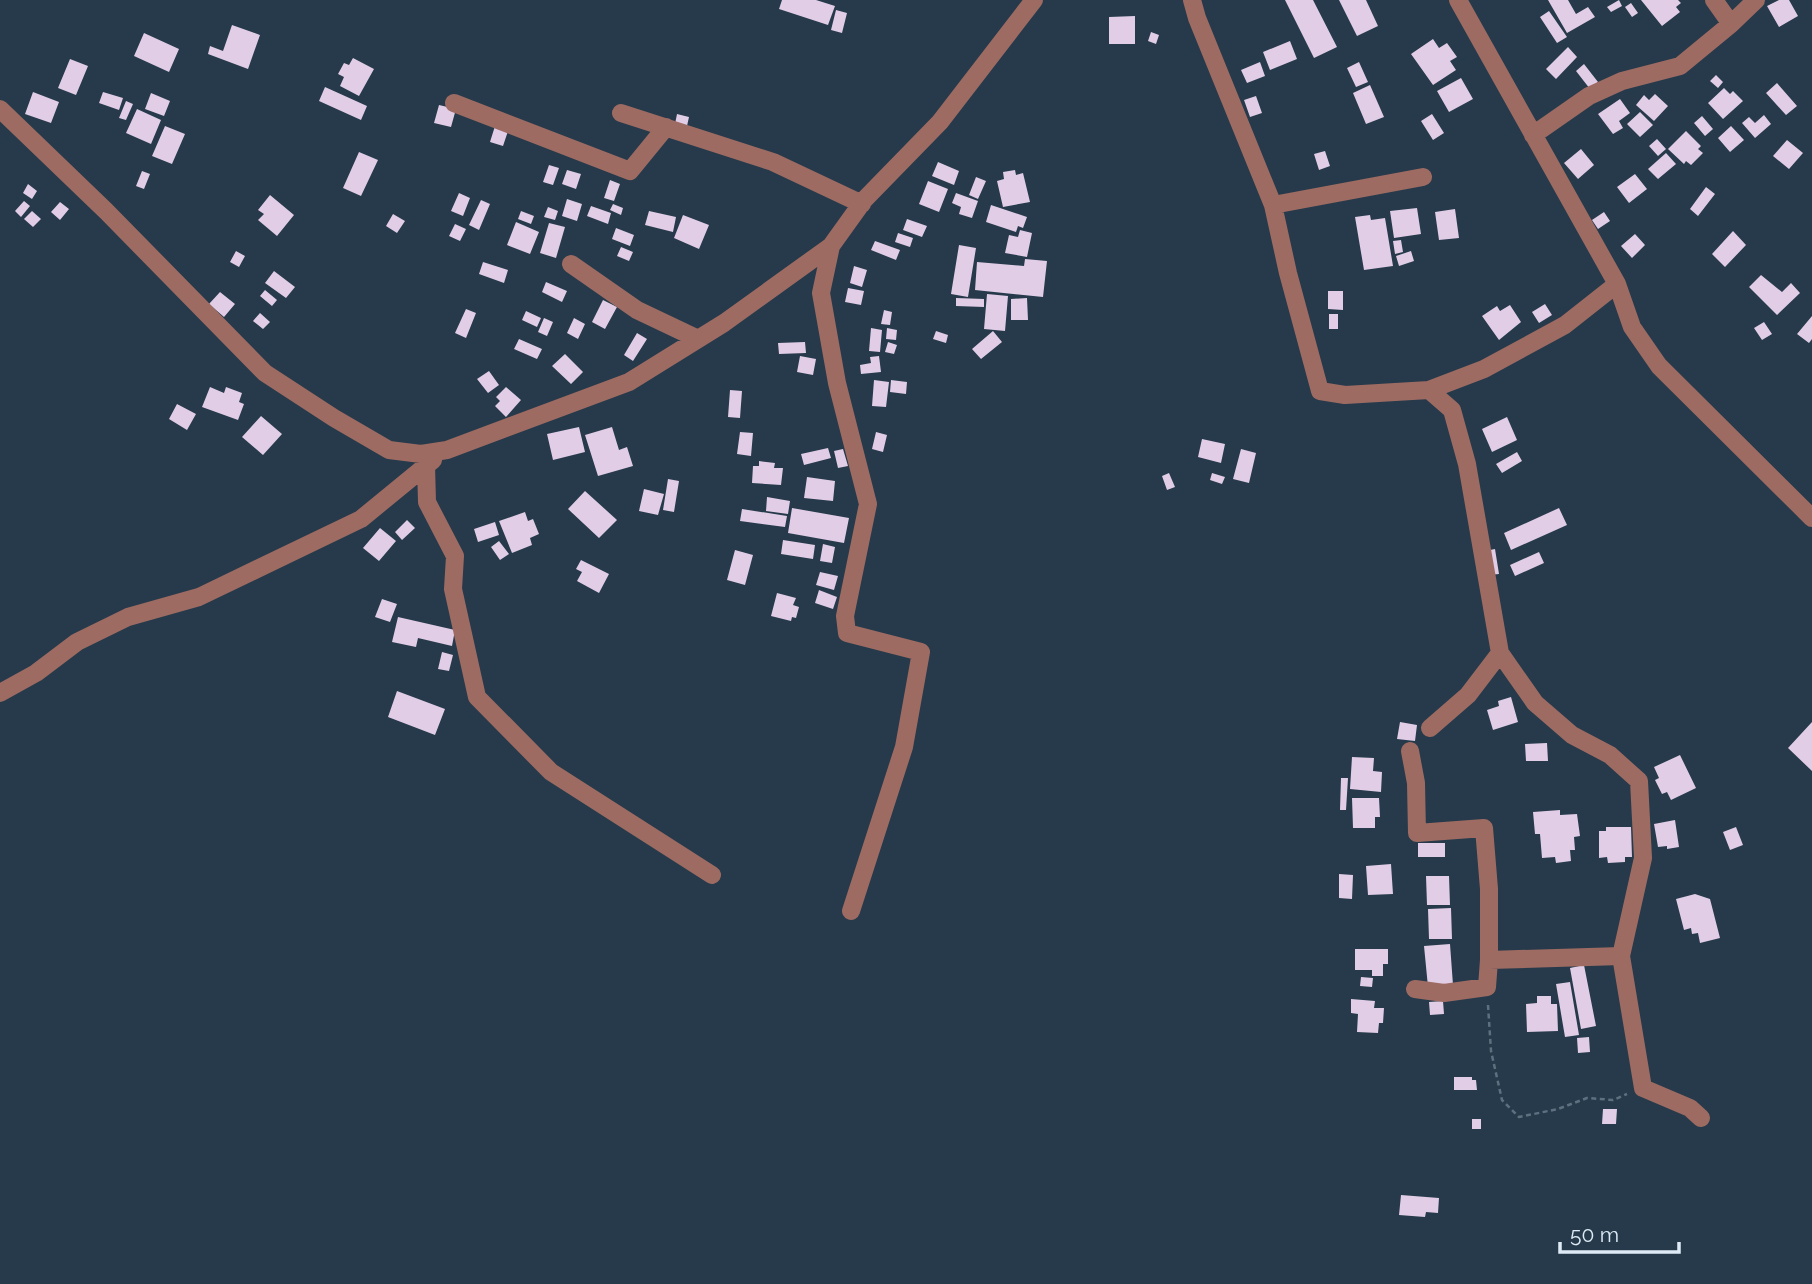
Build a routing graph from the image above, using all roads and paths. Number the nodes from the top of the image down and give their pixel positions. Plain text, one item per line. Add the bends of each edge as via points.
1 (1034, 0) edge
2 (1192, 0) edge
3 (1458, 0) edge
4 (1714, 0) edge
5 (1756, 0) edge
6 (1731, 24) junction
7 (454, 103) dead end
8 (0, 109) edge
9 (621, 113) dead end
10 (666, 127) junction
11 (1533, 135) junction
12 (1423, 177) dead end
13 (862, 204) junction
14 (1273, 205) junction
15 (831, 246) junction
16 (571, 264) dead end
17 (1617, 284) junction
18 (698, 339) junction
19 (1429, 390) junction
20 (447, 450) junction
21 (426, 465) junction
22 (1812, 518) edge
23 (1500, 653) junction
24 (0, 693) edge
25 (1430, 727) dead end
26 (1410, 751) dead end
27 (712, 875) dead end
28 (851, 911) dead end
29 (1621, 956) junction
30 (1489, 960) junction
31 (1487, 987) junction
32 (1415, 989) dead end
33 (1643, 1088) junction
34 (1701, 1118) dead end

1 - 13 street via 940,122
2 - 14 street
3 - 11 street
4 - 6 street
5 - 6 street
6 - 11 street via 1680,66 1622,81 1589,96
7 - 10 street via 631,172
8 - 20 street via 265,373 389,450 421,454
9 - 10 street
10 - 13 street via 773,162
11 - 17 street
12 - 14 street
13 - 15 street
14 - 19 street via 1320,391 1345,395
15 - 18 street
15 - 28 street via 821,293 837,383 868,504 845,616 847,633 921,652 904,747
16 - 18 street via 637,310
17 - 19 street via 1565,325 1485,369
17 - 22 street via 1632,327 1659,366
18 - 20 street via 629,382
19 - 23 street via 1452,410 1467,464
20 - 21 street
21 - 24 street via 360,519 199,597 128,617 77,642
21 - 27 street via 427,502 455,556 453,589 477,696 551,772
23 - 25 street via 1468,695
23 - 29 street via 1535,703 1639,781 1643,858
26 - 30 street via 1417,833 1484,828
29 - 30 street
29 - 33 street
30 - 31 street
31 - 32 street via 1444,993
31 - 33 path via 1491,1051 1502,1100 1520,1117 1587,1098 1613,1100
33 - 34 street via 1690,1108

